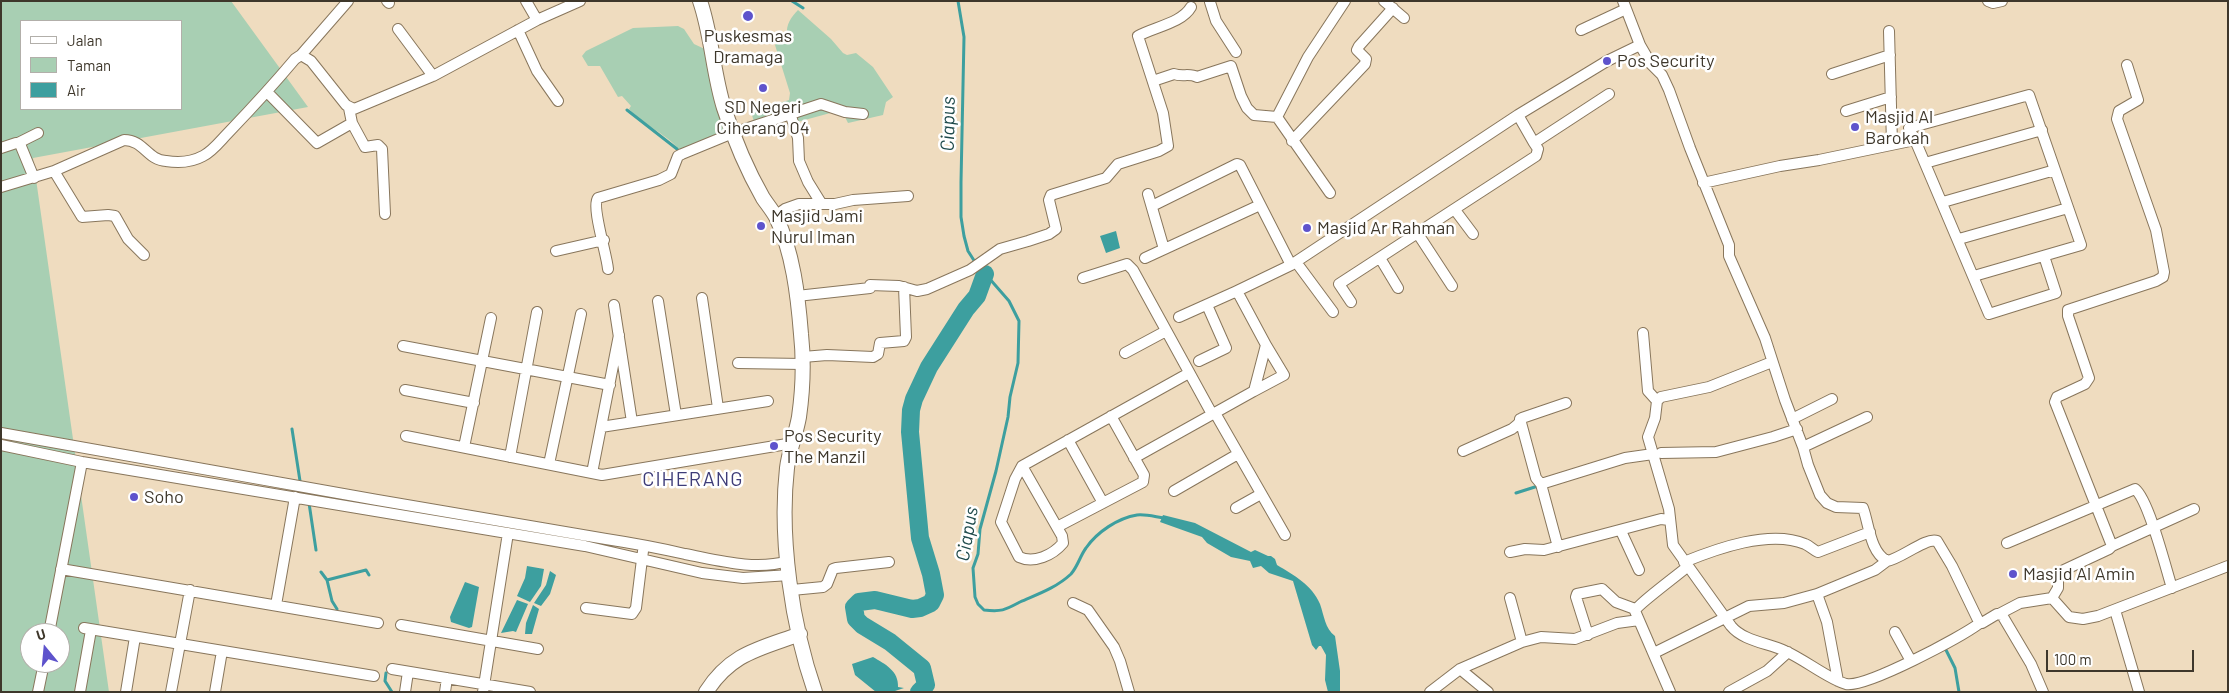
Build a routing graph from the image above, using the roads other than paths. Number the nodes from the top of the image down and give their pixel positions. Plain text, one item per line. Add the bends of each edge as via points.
1 (348, 1) edge
2 (526, 1) edge
3 (580, 1) edge
4 (700, 1) edge
5 (1345, 1) edge
6 (1988, 1) edge
7 (2002, 1) edge
8 (1211, 2) edge
9 (1190, 4) edge
10 (1388, 5) edge
11 (1625, 5) edge
12 (1404, 18) dead end
13 (537, 20) junction
14 (398, 29) dead end
15 (518, 30) junction
16 (1581, 30) dead end
17 (1889, 32) dead end
18 (1640, 44) junction
19 (1236, 52) dead end
20 (301, 55) junction
21 (1890, 55) junction
22 (2127, 66) dead end
23 (1832, 74) dead end
24 (433, 76) junction
25 (1153, 81) junction
26 (267, 92) junction
27 (1609, 94) dead end
28 (1891, 97) junction
29 (558, 101) dead end
30 (349, 108) junction
31 (1846, 111) dead end
32 (790, 113) junction
33 (863, 114) dead end
34 (1518, 115) junction
35 (1277, 117) junction
36 (352, 123) junction
37 (1909, 128) junction
38 (2042, 130) junction
39 (1892, 132) junction
40 (38, 133) dead end
41 (733, 133) junction
42 (1915, 140) junction
43 (1292, 141) junction
44 (18, 143) junction
45 (1534, 143) junction
46 (1892, 144) junction
47 (1, 148) edge
48 (1925, 163) junction
49 (2056, 170) junction
50 (54, 171) junction
51 (34, 178) junction
52 (1704, 183) junction
53 (1, 187) edge
54 (1330, 193) dead end
55 (1148, 194) dead end
56 (908, 196) dead end
57 (1943, 202) junction
58 (821, 203) junction
59 (1260, 205) junction
60 (1152, 206) junction
61 (2068, 208) junction
62 (1455, 210) junction
63 (385, 214) dead end
64 (775, 216) junction
65 (1418, 234) junction
66 (1473, 234) dead end
67 (1958, 239) junction
68 (604, 240) junction
69 (1164, 249) junction
70 (556, 251) dead end
71 (144, 256) dead end
72 (2044, 256) junction
73 (1145, 258) dead end
74 (1380, 258) junction
75 (1294, 263) junction
76 (608, 269) dead end
77 (1974, 276) junction
78 (1083, 278) dead end
79 (1452, 286) dead end
80 (904, 287) junction
81 (1398, 288) dead end
82 (1237, 291) junction
83 (797, 296) junction
84 (702, 298) dead end
85 (658, 301) dead end
86 (1351, 302) dead end
87 (614, 305) dead end
88 (1207, 305) junction
89 (537, 312) dead end
90 (1334, 312) dead end
91 (581, 314) dead end
92 (1179, 317) dead end
93 (491, 318) dead end
94 (1166, 331) junction
95 (1643, 333) dead end
96 (619, 335) junction
97 (1266, 345) junction
98 (403, 346) dead end
99 (1125, 353) dead end
100 (803, 360) junction
101 (483, 361) junction
102 (1199, 361) dead end
103 (1772, 362) junction
104 (738, 363) dead end
105 (526, 370) junction
106 (1189, 374) junction
107 (568, 378) junction
108 (610, 386) junction
109 (406, 390) dead end
110 (1254, 391) junction
111 (1832, 398) dead end
112 (768, 401) dead end
113 (1657, 401) junction
114 (474, 403) junction
115 (1566, 403) dead end
116 (718, 408) junction
117 (1213, 413) junction
118 (676, 415) junction
119 (1111, 416) junction
120 (1867, 417) dead end
121 (1520, 419) junction
122 (632, 422) junction
123 (1794, 424) junction
124 (601, 426) junction
125 (1, 433) edge
126 (406, 436) dead end
127 (1068, 440) junction
128 (793, 444) junction
129 (1, 445) edge
130 (464, 447) junction
131 (1804, 447) junction
132 (1463, 451) dead end
133 (1238, 454) junction
134 (1657, 454) junction
135 (510, 456) junction
136 (1134, 458) junction
137 (82, 462) junction
138 (549, 464) junction
139 (1022, 466) junction
140 (592, 473) junction
141 (1541, 484) junction
142 (1174, 491) dead end
143 (1261, 494) junction
144 (295, 497) junction
145 (1103, 503) junction
146 (2097, 505) junction
147 (1236, 508) dead end
148 (2194, 509) dead end
149 (1670, 520) junction
150 (1058, 527) junction
151 (2154, 528) junction
152 (1621, 530) junction
153 (1870, 532) junction
154 (508, 533) junction
155 (1285, 534) dead end
156 (2007, 543) dead end
157 (644, 546) junction
158 (1558, 546) junction
159 (2112, 546) junction
160 (1510, 552) dead end
161 (641, 557) junction
162 (1887, 561) junction
163 (890, 562) dead end
164 (763, 565) junction
165 (1686, 565) junction
166 (2228, 566) edge
167 (789, 568) junction
168 (61, 569) junction
169 (1639, 570) dead end
170 (762, 578) junction
171 (2172, 588) junction
172 (190, 590) junction
173 (792, 590) junction
174 (1817, 594) junction
175 (1510, 598) dead end
176 (2052, 598) junction
177 (1073, 603) dead end
178 (276, 605) junction
179 (586, 608) dead end
180 (1635, 609) junction
181 (2115, 610) junction
182 (1999, 614) junction
183 (1726, 618) junction
184 (1639, 620) junction
185 (51, 623) edge
186 (378, 623) dead end
187 (1980, 623) junction
188 (401, 625) dead end
189 (1895, 632) dead end
190 (800, 634) junction
191 (1588, 634) junction
192 (135, 637) junction
193 (491, 641) junction
194 (1522, 642) junction
195 (180, 644) junction
196 (538, 649) dead end
197 (222, 651) junction
198 (1788, 652) junction
199 (1654, 653) junction
200 (1910, 661) junction
201 (392, 669) dead end
202 (1460, 669) junction
203 (408, 672) junction
204 (42, 673) edge
205 (374, 676) dead end
206 (447, 678) junction
207 (1838, 681) junction
208 (484, 688) edge
209 (527, 691) edge
210 (2042, 691) edge
211 (38, 692) edge
212 (80, 692) edge
213 (126, 692) edge
214 (171, 692) edge
215 (215, 692) edge
216 (405, 692) edge
217 (445, 692) edge
218 (706, 692) edge
219 (815, 692) edge
220 (1129, 692) edge
221 (1430, 692) edge
222 (1488, 692) edge
223 (1670, 692) edge
224 (1729, 692) edge
225 (2139, 692) edge

1 - 20 street
2 - 13 street
3 - 13 street
4 - 41 street via 715,77
5 - 35 street via 1305,63
6 - 7 street
8 - 9 street
8 - 19 street via 1216,21
9 - 25 street via 1187,13 1179,18 1138,36
10 - 12 street
10 - 43 street via 1357,50 1366,59 1365,64
11 - 16 street
11 - 18 street
13 - 15 street
14 - 24 street
15 - 24 street
15 - 29 street via 537,71
17 - 21 street
18 - 34 street
18 - 52 street via 1670,90
20 - 26 street
20 - 30 street via 311,61
21 - 23 street
21 - 28 street
22 - 146 street via 2138,100 2119,110 2117,120 2156,230 2164,272 2163,277 2156,281 2068,310 2089,378 2085,384 2057,397 2055,402
24 - 30 street
25 - 35 street via 1174,74 1197,77 1231,66 1247,108 1254,115
25 - 80 street via 1163,113 1168,146 1118,164 1106,178 1052,194 1049,200 1056,230 1000,249 970,270 927,290
26 - 36 street via 317,144
26 - 50 street via 211,151 200,158 182,162 158,160 150,157 144,146 124,140
27 - 45 street
28 - 31 street
28 - 39 street
30 - 36 street
32 - 33 street via 826,104 845,112
32 - 41 street
32 - 58 street via 798,138 800,161
34 - 45 street
34 - 75 street
35 - 43 street
36 - 63 street via 365,147 376,145 382,149
37 - 38 street via 2030,95
37 - 39 street
37 - 42 street
38 - 48 street
38 - 49 street
39 - 46 street
40 - 44 street
41 - 64 street
41 - 68 street via 678,156 671,174 659,180 598,198 595,206
42 - 46 street
42 - 48 street
43 - 54 street
44 - 47 street
44 - 51 street
45 - 62 street via 1538,149 1536,156
46 - 52 street
48 - 57 street
49 - 57 street
49 - 61 street
50 - 51 street
50 - 71 street via 82,217 115,216 128,239
51 - 53 street
52 - 103 street via 1728,245 1729,256
55 - 60 street
56 - 58 street
57 - 67 street
58 - 64 street via 799,204
59 - 60 street via 1237,164
59 - 69 street
59 - 75 street
60 - 69 street
61 - 67 street
61 - 72 street via 2081,245
62 - 65 street
62 - 66 street
64 - 83 street via 790,258
65 - 74 street
65 - 79 street
67 - 77 street
68 - 70 street
68 - 76 street
69 - 73 street
72 - 77 street
72 - 77 street via 2056,293 1989,314
74 - 81 street
74 - 86 street via 1339,284
75 - 82 street
75 - 90 street
78 - 94 street via 1127,264
80 - 83 street via 870,285 870,288
80 - 100 street via 904,341 880,343 878,354 873,357 826,355
82 - 88 street
82 - 97 street
83 - 100 street
84 - 116 street
85 - 118 street
87 - 96 street
88 - 92 street
88 - 102 street via 1226,348
89 - 105 street
91 - 107 street
93 - 101 street
94 - 99 street
94 - 106 street
95 - 113 street via 1648,391
96 - 108 street
96 - 122 street
97 - 110 street
97 - 110 street via 1284,375
98 - 101 street
100 - 104 street
100 - 128 street via 802,395
101 - 105 street
101 - 114 street
103 - 113 street via 1709,387 1664,396
103 - 123 street
105 - 107 street
105 - 135 street
106 - 117 street
106 - 119 street
107 - 108 street
107 - 138 street
108 - 124 street
109 - 114 street
110 - 117 street
111 - 123 street
112 - 116 street
113 - 134 street via 1648,436
114 - 130 street
115 - 121 street
116 - 118 street
117 - 133 street
117 - 136 street
118 - 122 street
119 - 127 street
119 - 136 street
120 - 131 street
121 - 132 street via 1512,429
121 - 141 street via 1536,478
122 - 124 street
123 - 131 street
123 - 134 street via 1773,438 1716,452
124 - 140 street
125 - 157 street via 316,491
126 - 130 street
127 - 139 street
127 - 145 street
128 - 140 street via 602,475
128 - 167 street via 787,473 785,526
129 - 137 street
130 - 135 street
131 - 153 street via 1810,472 1823,499 1836,508 1862,507
133 - 142 street
133 - 143 street
134 - 141 street via 1625,458
134 - 149 street
135 - 138 street
136 - 145 street via 1144,475 1143,482
137 - 144 street
137 - 168 street
138 - 140 street
139 - 150 street
139 - 150 street via 1001,522 1019,557 1024,560 1041,558 1057,550 1063,543
141 - 158 street
143 - 147 street
143 - 155 street
144 - 154 street
144 - 178 street
145 - 150 street
146 - 151 street via 2135,489
146 - 156 street
146 - 159 street
148 - 151 street
149 - 152 street via 1661,519
149 - 165 street via 1673,545
151 - 159 street
151 - 171 street
152 - 158 street
152 - 169 street
153 - 162 street via 1879,555
153 - 165 street via 1818,552 1803,543 1759,540 1720,548
154 - 161 street
154 - 193 street
157 - 161 street
157 - 164 street via 720,561
158 - 160 street via 1540,551
159 - 176 street via 2064,570 2058,576 2058,588
161 - 170 street via 702,573
161 - 179 street via 636,608 632,614
162 - 174 street via 1870,572
162 - 187 street via 1930,540 1937,541
163 - 173 street via 836,568 823,587
164 - 167 street
164 - 170 street
165 - 180 street
165 - 183 street
166 - 171 street
167 - 170 street
167 - 173 street
168 - 172 street
168 - 185 street
171 - 181 street
172 - 178 street
172 - 195 street
173 - 190 street
174 - 183 street via 1784,603 1749,606
174 - 207 street via 1827,622
175 - 194 street
176 - 181 street via 2066,616 2072,618 2092,618
176 - 182 street via 2020,603
177 - 220 street via 1088,610 1114,646
178 - 186 street
180 - 184 street
180 - 191 street via 1616,602 1602,588 1577,594
181 - 225 street
182 - 187 street
182 - 210 street via 2031,664
183 - 198 street via 1742,637
183 - 199 street
184 - 191 street via 1617,623
184 - 199 street
187 - 200 street
188 - 193 street
189 - 200 street
190 - 218 street via 732,661
190 - 219 street
191 - 194 street via 1570,639 1541,637
192 - 195 street
192 - 212 street via 87,629
192 - 213 street
193 - 196 street
193 - 208 street
194 - 202 street
195 - 197 street
195 - 214 street
197 - 205 street
197 - 215 street
198 - 207 street
198 - 224 street via 1767,671
199 - 223 street
200 - 207 street via 1853,685
201 - 203 street
202 - 221 street
202 - 222 street
203 - 206 street
203 - 216 street
204 - 211 street
206 - 208 street
206 - 217 street
208 - 209 street

